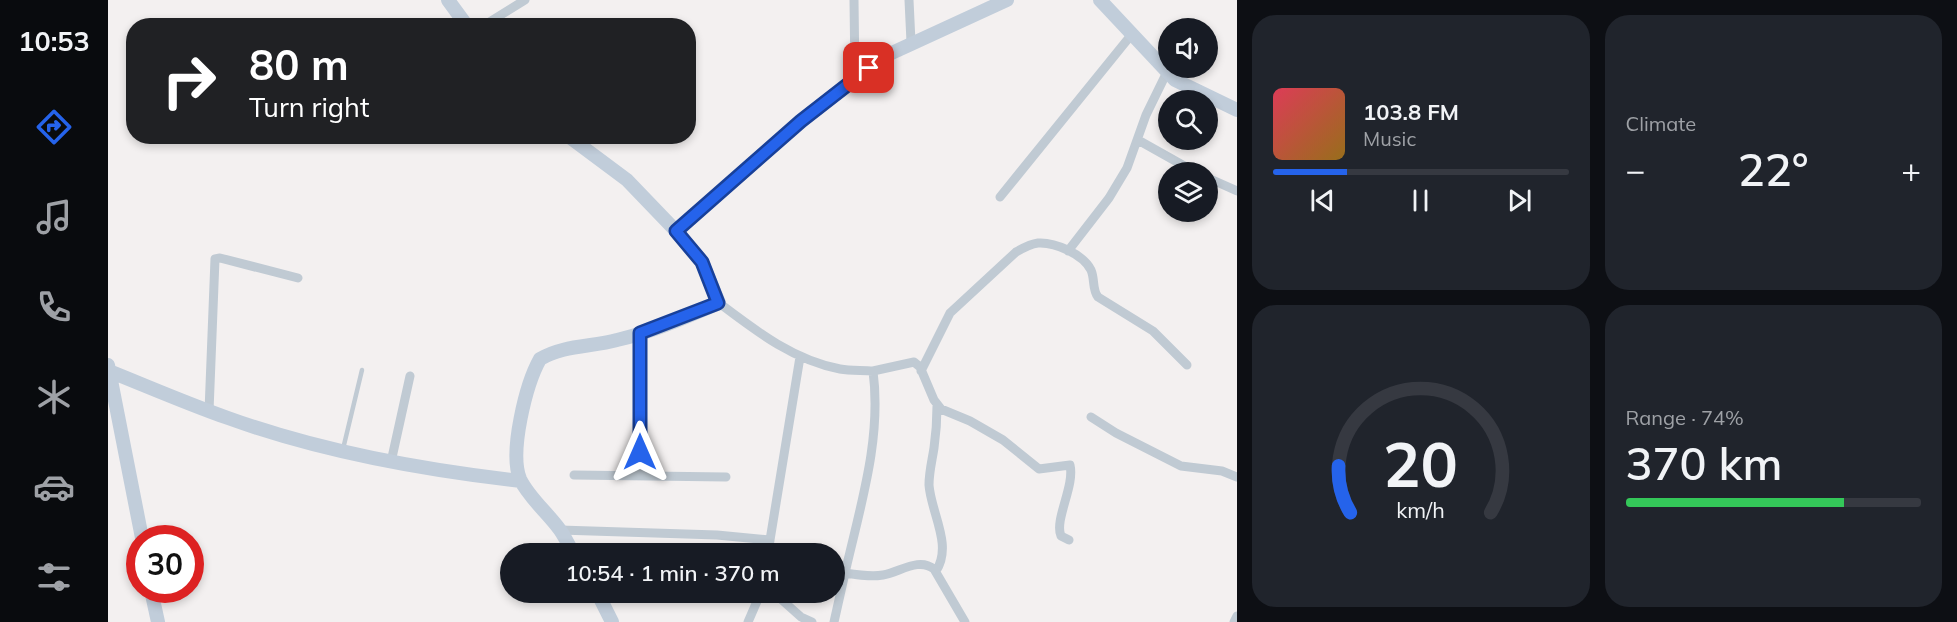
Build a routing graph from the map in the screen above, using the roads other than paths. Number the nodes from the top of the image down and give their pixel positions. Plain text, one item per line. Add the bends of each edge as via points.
1 (448, 0) edge
2 (525, 0) edge
3 (854, 0) edge
4 (909, 0) edge
5 (1100, 0) edge
6 (999, 2) edge
7 (461, 18) edge
8 (496, 18) edge
9 (1132, 34) junction
10 (911, 42) junction
11 (1158, 62) edge
12 (855, 78) junction
13 (1164, 78) edge
14 (1175, 78) edge
15 (1237, 110) edge
16 (1138, 140) junction
17 (579, 144) edge
18 (1177, 162) edge
19 (1218, 182) edge
20 (1237, 191) edge
21 (1000, 197) dead end
22 (676, 231) junction
23 (1068, 251) junction
24 (298, 278) dead end
25 (718, 303) junction
26 (640, 333) junction
27 (800, 357) junction
28 (1187, 365) dead end
29 (108, 368) edge
30 (362, 370) dead end
31 (921, 370) junction
32 (873, 371) junction
33 (410, 375) dead end
34 (937, 406) junction
35 (209, 411) junction
36 (1091, 417) dead end
37 (343, 450) junction
38 (390, 462) junction
39 (574, 475) dead end
40 (640, 476) junction
41 (726, 477) dead end
42 (1237, 477) edge
43 (521, 481) junction
44 (139, 525) edge
45 (560, 530) junction
46 (770, 540) junction
47 (1069, 540) dead end
48 (568, 543) edge
49 (770, 543) edge
50 (936, 571) junction
51 (845, 573) joint
52 (154, 603) edge
53 (602, 603) edge
54 (756, 603) edge
55 (785, 603) edge
56 (838, 603) edge
57 (1237, 616) edge
58 (158, 622) edge
59 (610, 622) edge
60 (748, 622) edge
61 (812, 622) edge
62 (834, 622) edge
63 (965, 622) edge
64 (1234, 622) edge

1 - 7 street
2 - 8 street
3 - 12 street
4 - 10 street
5 - 9 street
6 - 10 street
9 - 11 street
9 - 21 street
10 - 12 street
12 - 22 street
13 - 16 street
14 - 15 street
16 - 18 street
16 - 23 street via 1109,198
17 - 22 street via 627,180
19 - 20 street
22 - 25 street via 702,262
23 - 28 street via 1087,264 1098,297 1153,331
23 - 31 street via 1039,243 1016,252 950,313
24 - 35 street via 215,259
25 - 26 street
25 - 27 street via 770,342
26 - 40 street
26 - 43 street via 562,350 540,359 519,430 516,453
27 - 32 street via 841,369
27 - 46 street
29 - 35 street
29 - 44 street
30 - 37 lane
31 - 32 street via 910,362
31 - 34 street
32 - 51 street via 875,426
33 - 38 street
34 - 47 street via 1003,440 1039,469 1071,465 1059,526 1061,536
34 - 50 street via 929,475 930,498 939,520 942,560
35 - 37 street
36 - 42 street via 1174,463
37 - 38 street
38 - 43 street
39 - 40 street
40 - 41 street
43 - 45 street
45 - 46 street
45 - 48 street
46 - 49 street
50 - 51 street via 920,565 883,575
50 - 63 street
52 - 58 street
53 - 59 street
54 - 60 street
55 - 61 street
56 - 62 street
57 - 64 street

